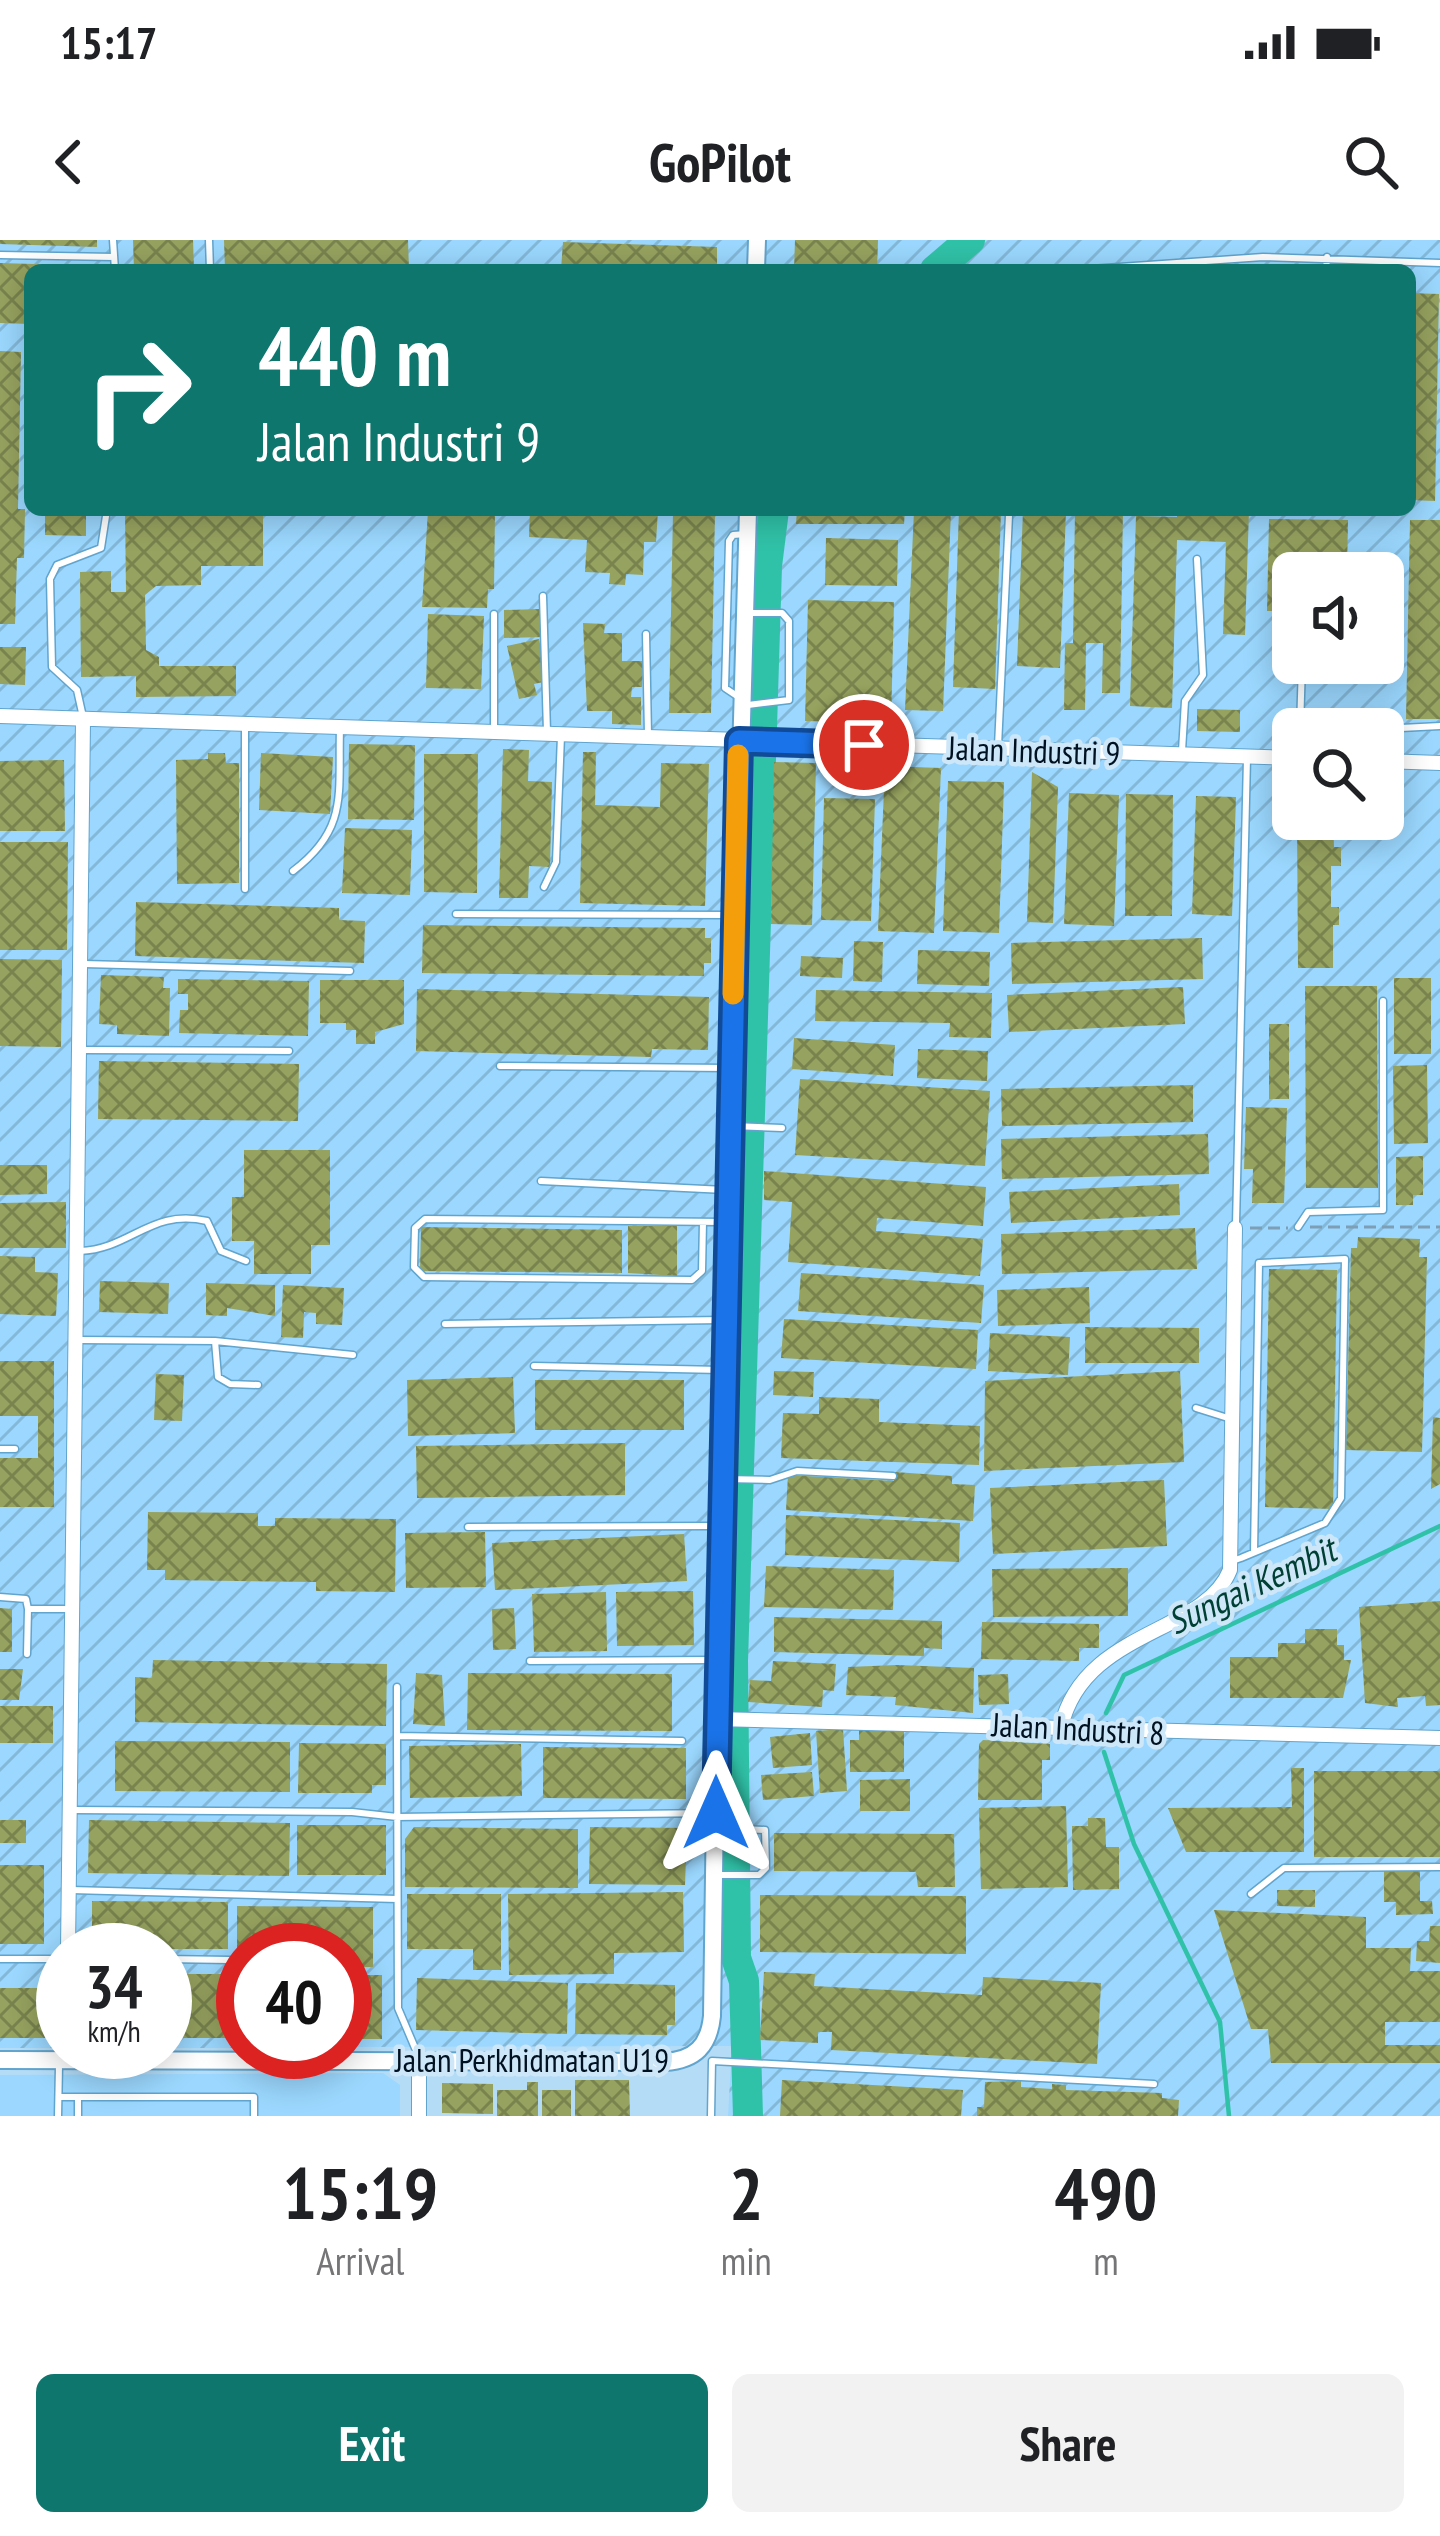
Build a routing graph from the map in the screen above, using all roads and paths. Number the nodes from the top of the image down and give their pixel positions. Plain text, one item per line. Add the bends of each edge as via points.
1 (113, 240) edge
2 (0, 255) edge
3 (114, 257) junction
4 (1327, 257) junction
5 (1367, 259) junction
6 (1440, 263) edge
7 (115, 264) edge
8 (1192, 264) edge
9 (1326, 264) edge
10 (1367, 264) edge
11 (106, 516) dead end
12 (748, 516) edge
13 (1009, 516) edge
14 (747, 534) junction
15 (1197, 559) dead end
16 (543, 596) dead end
17 (748, 613) junction
18 (494, 614) dead end
19 (646, 634) dead end
20 (745, 702) junction
21 (0, 716) edge
22 (83, 721) junction
23 (245, 726) junction
24 (1440, 726) edge
25 (1404, 728) edge
26 (340, 729) junction
27 (494, 734) junction
28 (554, 736) junction
29 (648, 739) junction
30 (744, 741) junction
31 (998, 749) junction
32 (1182, 755) junction
33 (1246, 757) junction
34 (1272, 758) edge
35 (1404, 762) edge
36 (1440, 763) edge
37 (293, 871) dead end
38 (544, 886) dead end
39 (245, 889) dead end
40 (456, 914) dead end
41 (734, 915) junction
42 (80, 964) junction
43 (350, 971) dead end
44 (1383, 1000) dead end
45 (79, 1050) junction
46 (289, 1051) dead end
47 (500, 1066) dead end
48 (731, 1068) junction
49 (735, 1126) junction
50 (782, 1128) dead end
51 (542, 1181) dead end
52 (728, 1190) junction
53 (1372, 1212) junction
54 (703, 1222) junction
55 (728, 1222) junction
56 (1372, 1227) junction
57 (1440, 1227) edge
58 (1235, 1228) junction
59 (1298, 1228) junction
60 (76, 1251) junction
61 (246, 1261) dead end
62 (726, 1320) junction
63 (445, 1324) dead end
64 (76, 1340) junction
65 (215, 1341) junction
66 (353, 1355) dead end
67 (534, 1366) dead end
68 (724, 1370) junction
69 (258, 1385) dead end
70 (1196, 1408) dead end
71 (1231, 1419) junction
72 (0, 1449) edge
73 (15, 1449) dead end
74 (892, 1476) dead end
75 (724, 1479) junction
76 (719, 1526) junction
77 (468, 1527) dead end
78 (1254, 1552) junction
79 (1230, 1562) junction
80 (0, 1597) edge
81 (28, 1609) junction
82 (72, 1609) junction
83 (27, 1654) dead end
84 (717, 1660) junction
85 (530, 1661) dead end
86 (398, 1688) dead end
87 (719, 1719) junction
88 (1061, 1727) junction
89 (397, 1736) junction
90 (1440, 1738) edge
91 (682, 1741) dead end
92 (70, 1810) junction
93 (397, 1817) junction
94 (720, 1823) junction
95 (1440, 1868) edge
96 (721, 1875) junction
97 (69, 1890) junction
98 (1251, 1894) dead end
99 (398, 1899) junction
100 (68, 1923) edge
101 (0, 1959) edge
102 (36, 1959) edge
103 (706, 2055) junction
104 (36, 2058) edge
105 (192, 2058) edge
106 (419, 2059) junction
107 (0, 2060) edge
108 (61, 2079) edge
109 (1154, 2084) dead end
110 (58, 2097) junction
111 (78, 2097) junction
112 (58, 2116) edge
113 (78, 2116) edge
114 (254, 2116) edge
115 (419, 2116) edge
116 (711, 2116) edge

1 - 3 lane
2 - 3 lane
3 - 7 lane
4 - 5 lane
4 - 8 lane
4 - 9 lane
5 - 6 lane
5 - 10 lane
11 - 22 lane via 101,548 57,565 50,580 52,667 80,695
12 - 14 street
13 - 31 lane
14 - 17 street
14 - 20 lane via 729,541 725,688
15 - 32 lane via 1203,680 1184,701
16 - 28 lane
17 - 20 street
17 - 20 lane via 789,621 790,696
18 - 27 lane
19 - 29 lane
20 - 30 street
21 - 22 street, Jalan Industri 9
22 - 23 street, Jalan Industri 9
22 - 42 street
23 - 26 street, Jalan Industri 9
23 - 39 lane
24 - 25 lane
26 - 27 street, Jalan Industri 9
26 - 37 lane via 338,820
27 - 28 street, Jalan Industri 9
28 - 29 street, Jalan Industri 9
28 - 38 lane via 556,862
29 - 30 street, Jalan Industri 9
30 - 31 street, Jalan Industri 9
30 - 41 street
31 - 32 street, Jalan Industri 9
32 - 33 street, Jalan Industri 9
33 - 34 street, Jalan Industri 9
33 - 58 lane
35 - 36 street
40 - 41 lane
41 - 48 street
42 - 43 lane
42 - 45 street
44 - 53 lane via 1385,1205
45 - 46 lane
45 - 60 street
47 - 48 lane
48 - 49 street
49 - 50 lane
49 - 52 street
51 - 52 lane
52 - 55 street
53 - 56 lane
53 - 59 lane via 1308,1212
54 - 54 lane via 702,1270 692,1280 424,1277 415,1267 415,1228 425,1219
54 - 55 lane
55 - 62 street
56 - 57 path
56 - 59 path
58 - 59 path
58 - 71 street
60 - 61 lane via 112,1247 177,1217 207,1222 220,1251
60 - 64 street
62 - 63 lane
62 - 68 street
64 - 65 lane
64 - 82 street
65 - 66 lane
65 - 69 lane via 218,1377
67 - 68 lane
68 - 75 street
70 - 71 lane
71 - 79 street
72 - 73 lane
74 - 75 lane via 797,1471
75 - 76 street
76 - 77 lane
76 - 84 street
78 - 78 lane via 1259,1263 1345,1259 1341,1498 1325,1523
78 - 79 lane
79 - 88 street via 1215,1592 1092,1668 1071,1695
80 - 81 lane via 26,1599
81 - 82 lane
81 - 83 lane
82 - 92 street
84 - 85 lane
84 - 87 street
86 - 89 lane
87 - 88 street, Jalan Industri 8
87 - 94 street
88 - 90 street, Jalan Industri 8
89 - 91 lane
89 - 93 lane
92 - 93 lane
92 - 97 street
93 - 94 lane
93 - 99 lane
94 - 96 street
94 - 96 lane via 767,1836 764,1873
95 - 98 lane via 1284,1868
96 - 103 street
97 - 99 lane
97 - 100 street
99 - 106 lane via 398,2008
101 - 102 lane
103 - 106 street, Jalan Perkhidmatan U19 via 665,2062
103 - 109 lane
103 - 116 lane
104 - 107 street, Jalan Perkhidmatan U19
105 - 106 street, Jalan Perkhidmatan U19
106 - 115 street
108 - 110 lane
110 - 111 lane
110 - 112 lane
111 - 113 lane
111 - 114 lane via 254,2097

